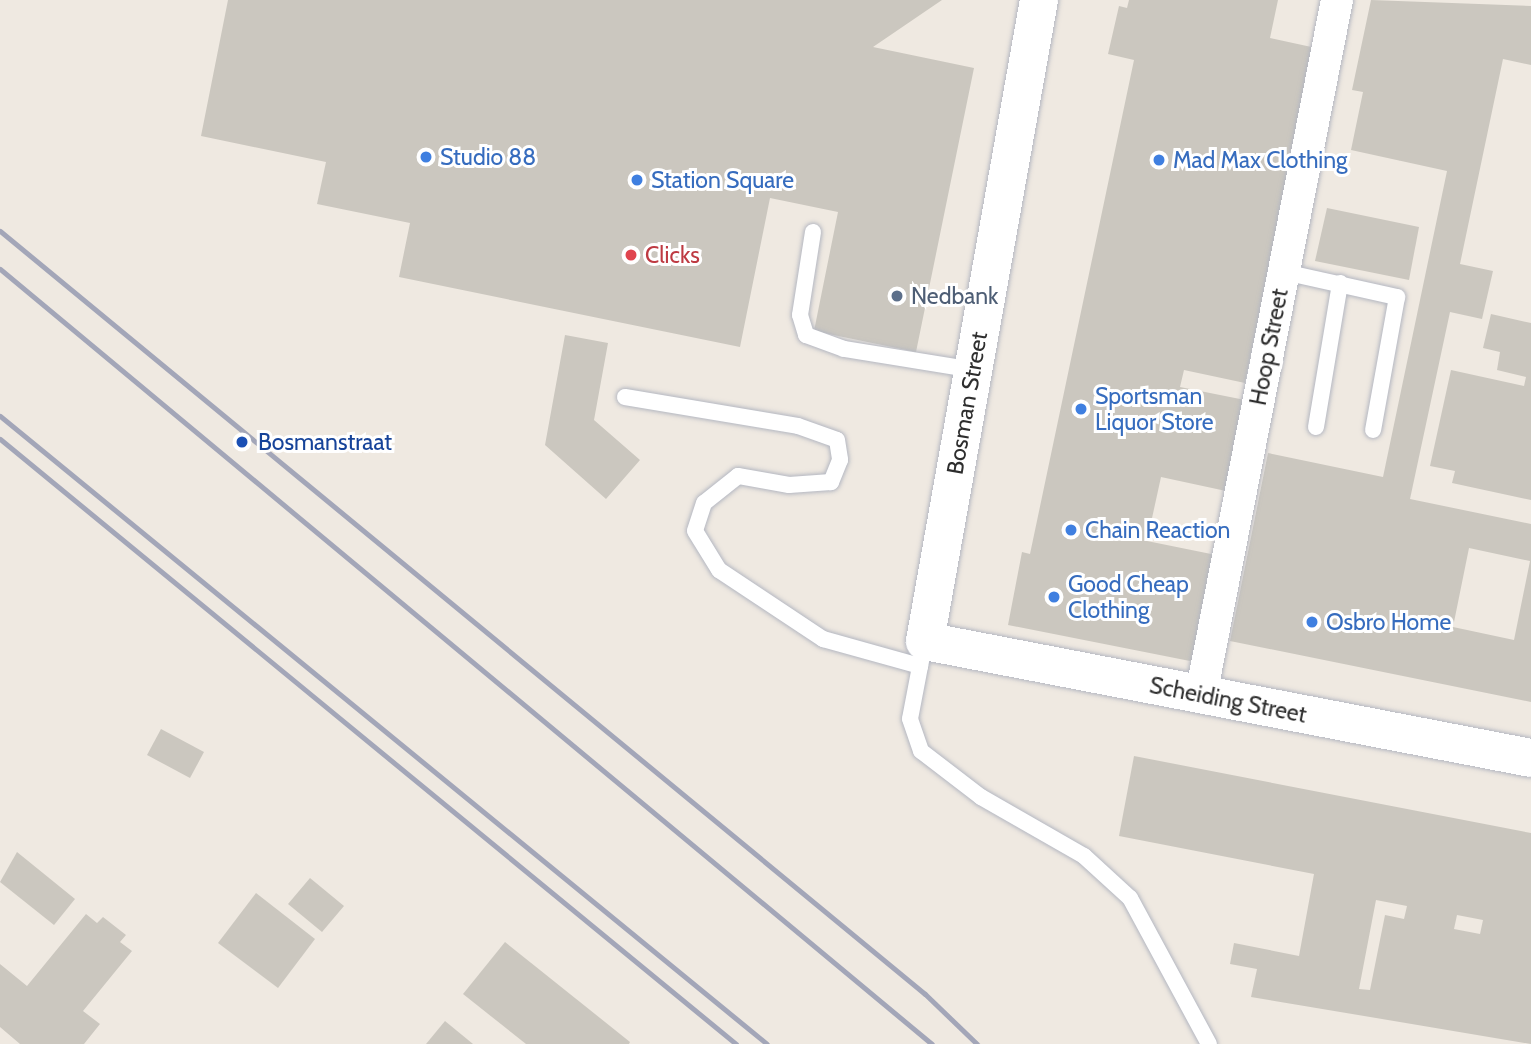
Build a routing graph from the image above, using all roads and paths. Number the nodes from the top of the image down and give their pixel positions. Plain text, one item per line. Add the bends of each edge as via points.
1 (1039, 0) edge
2 (1338, 0) edge
3 (813, 232) dead end
4 (1284, 272) junction
5 (1340, 283) junction
6 (973, 370) junction
7 (625, 397) dead end
8 (1316, 427) dead end
9 (1373, 430) dead end
10 (922, 654) junction
11 (1201, 695) junction
12 (1531, 758) edge
13 (1209, 1044) edge

1 - 6 main road, Bosman Street
2 - 4 street, Hoop Street
3 - 6 lane via 800,315 806,335 844,349
4 - 5 lane
4 - 11 street, Hoop Street
5 - 8 lane
5 - 9 lane via 1397,297
6 - 10 main road, Bosman Street
7 - 10 lane via 798,426 837,440 840,460 831,482 789,485 752,476 724,480 695,517 695,531 719,570 823,639
10 - 11 main road, Scheiding Street
10 - 13 lane via 910,719 921,751 981,797 1084,856 1130,898
11 - 12 main road, Scheiding Street

